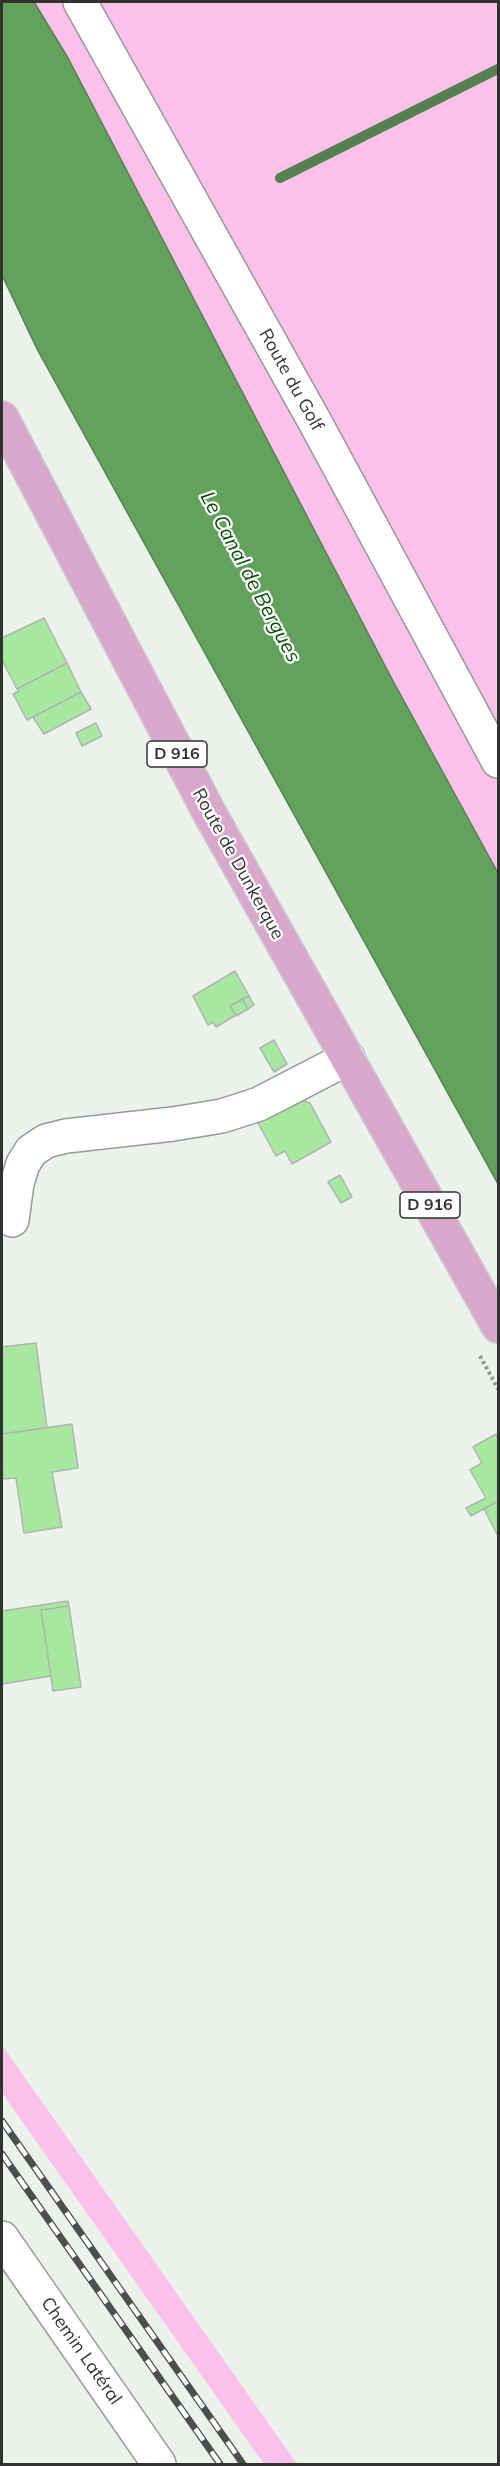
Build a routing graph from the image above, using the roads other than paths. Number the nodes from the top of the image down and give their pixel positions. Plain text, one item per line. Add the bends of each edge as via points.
1 (80, 2) edge
2 (2, 418) edge
3 (498, 760) edge
4 (355, 1071) junction
5 (12, 1220) dead end
6 (498, 1326) edge
7 (2, 2238) edge
8 (159, 2464) edge

1 - 3 street, Route du Golf
2 - 4 main road, Route de Dunkerque / D 916 via 176,752
4 - 5 street via 235,1112 46,1141 31,1151 23,1164
4 - 6 main road, D 916
7 - 8 street, Chemin Latéral

